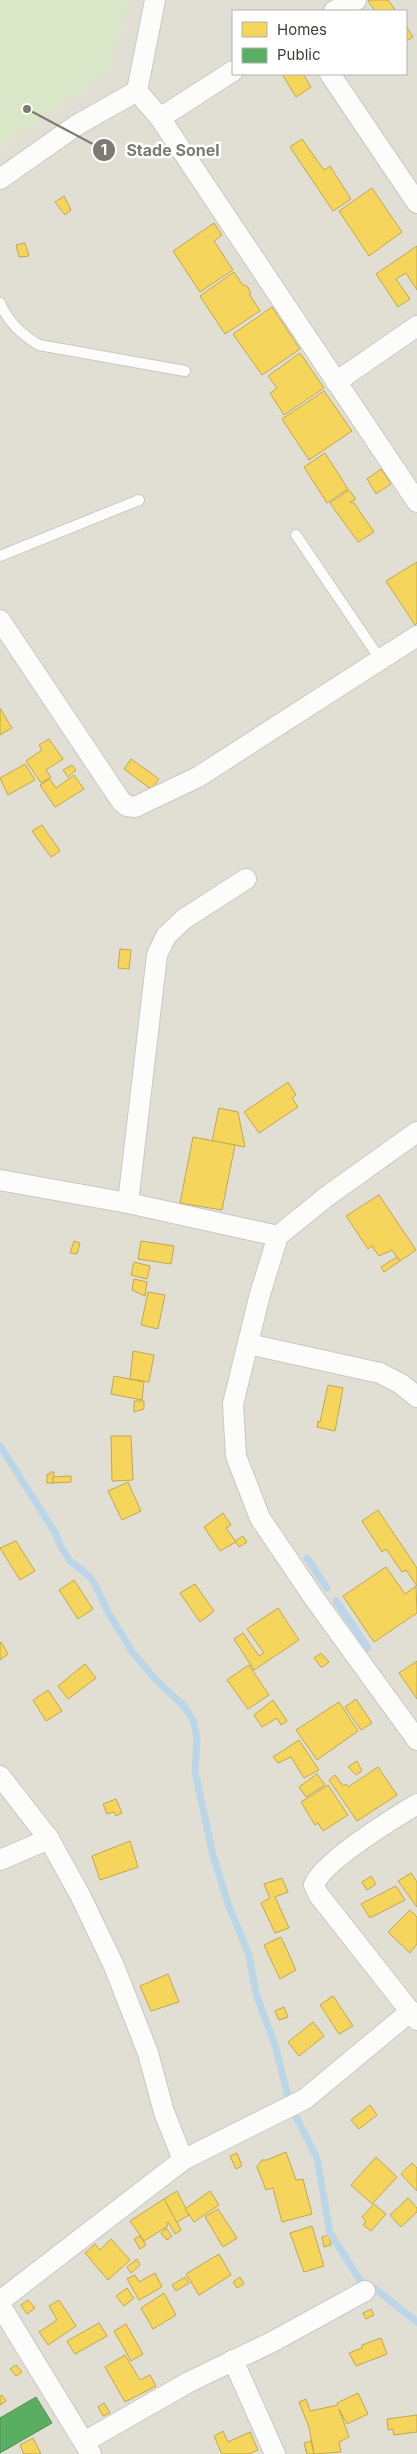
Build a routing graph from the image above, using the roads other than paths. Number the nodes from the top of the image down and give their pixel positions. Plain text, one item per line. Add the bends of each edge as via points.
1 (155, 0) edge
2 (356, 0) edge
3 (336, 10) edge
4 (232, 73) edge
5 (331, 75) edge
6 (136, 91) junction
7 (160, 118) junction
8 (0, 179) edge
9 (417, 203) edge
10 (0, 303) edge
11 (417, 326) edge
12 (185, 371) dead end
13 (336, 382) junction
14 (139, 500) dead end
15 (417, 502) edge
16 (296, 535) dead end
17 (0, 556) edge
18 (0, 620) edge
19 (417, 636) edge
20 (380, 660) junction
21 (246, 879) dead end
22 (417, 1132) edge
23 (0, 1180) edge
24 (128, 1203) junction
25 (278, 1236) junction
26 (248, 1344) junction
27 (417, 1398) edge
28 (417, 1740) edge
29 (0, 1776) edge
30 (417, 1804) edge
31 (49, 1839) junction
32 (0, 1860) edge
33 (414, 2016) edge
34 (183, 2160) junction
35 (365, 2291) dead end
36 (0, 2303) edge
37 (233, 2360) junction
38 (87, 2448) edge
39 (275, 2454) edge

1 - 6 street
2 - 3 street
4 - 7 street
5 - 9 street
6 - 7 street
6 - 8 street via 77,125
7 - 13 street
10 - 12 lane via 21,334 39,345
11 - 13 street
13 - 15 street
14 - 17 lane
16 - 20 lane
18 - 20 street via 121,801 135,807 198,777
19 - 20 street
21 - 24 street via 184,918 166,936 157,955
22 - 25 street via 326,1196
23 - 24 street
24 - 25 street
25 - 26 street
26 - 27 street via 380,1373 401,1384
26 - 28 street via 234,1404 236,1456 260,1518
29 - 31 street
30 - 33 street via 349,1850 317,1876 314,1885
31 - 32 street
31 - 34 street via 114,1966 148,2053 164,2112
33 - 34 street via 305,2099
34 - 36 street
35 - 37 street
36 - 38 street
37 - 38 street via 189,2382
37 - 39 street

